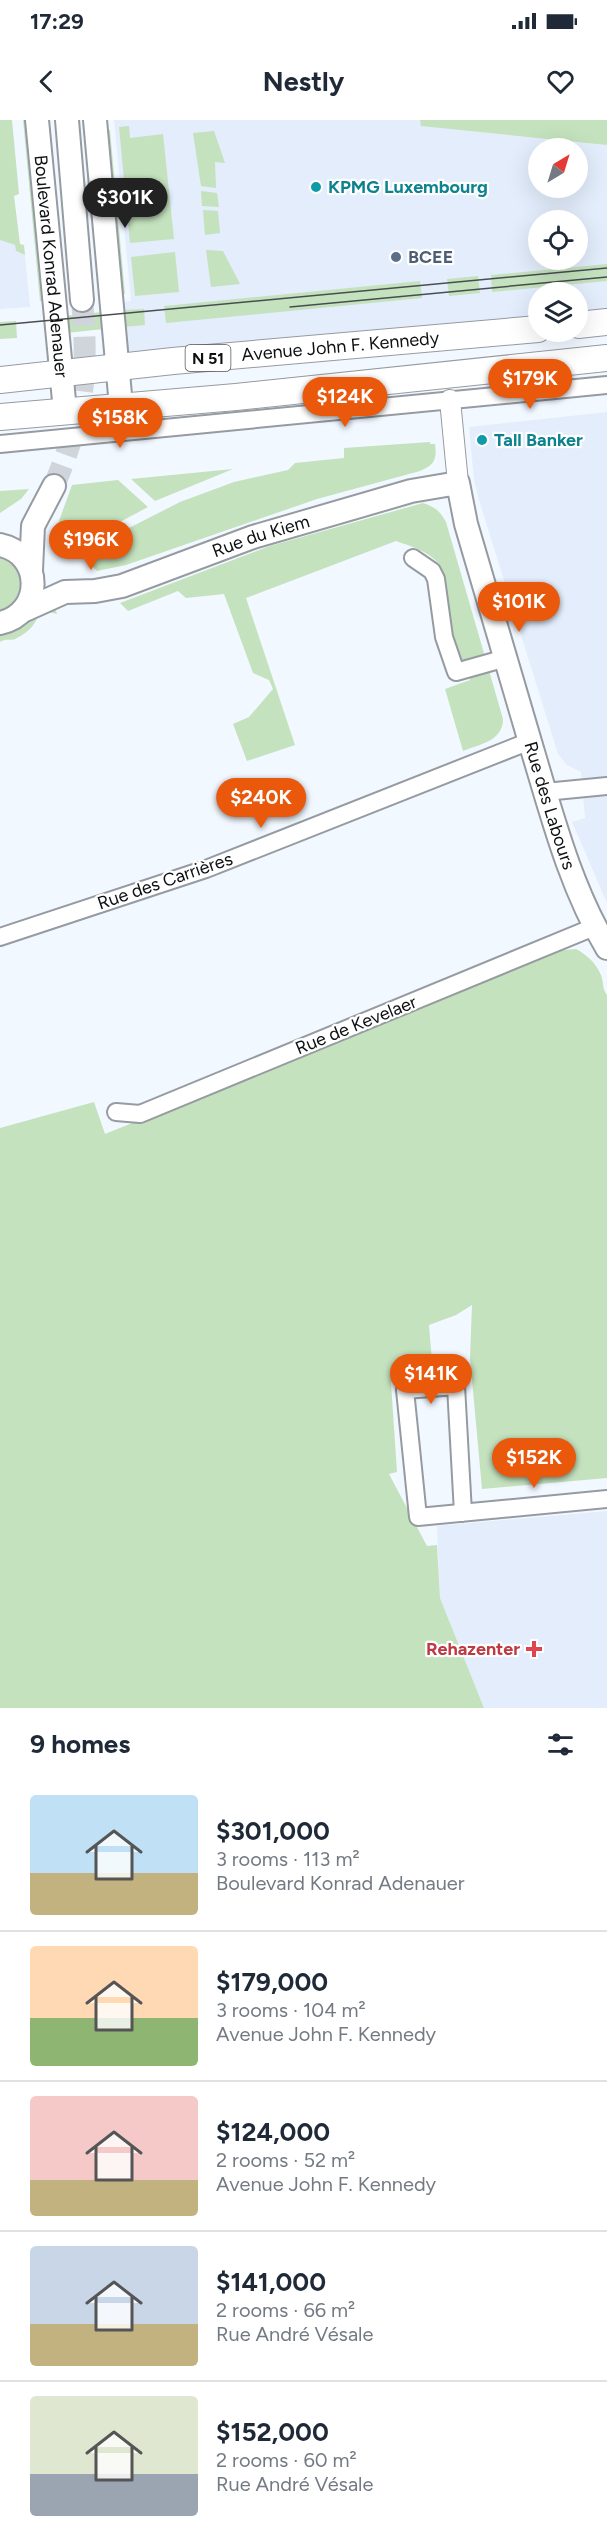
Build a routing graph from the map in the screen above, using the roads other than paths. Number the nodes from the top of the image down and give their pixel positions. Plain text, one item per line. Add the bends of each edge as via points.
1 (37, 120) edge
2 (95, 120) edge
3 (67, 122) edge
4 (82, 300) tunnel mouth
5 (607, 322) edge
6 (588, 324) edge
7 (528, 330) edge
8 (607, 358) edge
9 (117, 367) junction
10 (62, 374) junction
11 (0, 380) edge
12 (607, 385) edge
13 (450, 400) junction
14 (121, 406) junction
15 (65, 411) junction
16 (0, 417) edge
17 (0, 444) edge
18 (458, 483) junction
19 (54, 486) tunnel mouth
20 (33, 526) junction
21 (0, 544) edge
22 (413, 558) dead end
23 (32, 574) junction
24 (65, 592) junction
25 (25, 610) junction
26 (0, 623) edge
27 (506, 658) junction
28 (530, 741) junction
29 (607, 786) edge
30 (545, 792) junction
31 (594, 927) junction
32 (0, 937) edge
33 (607, 948) edge
34 (116, 1112) dead end
35 (607, 1499) edge
36 (463, 1513) junction

1 - 10 main road, Boulevard Konrad Adenauer
2 - 9 main road
3 - 4 main road, Boulevard Konrad Adenauer
5 - 6 main road
7 - 9 main road, Avenue John F. Kennedy / N 51
8 - 14 main road, Avenue John F. Kennedy / N 51
9 - 10 main road, Avenue John F. Kennedy / N 51
9 - 14 main road
10 - 11 main road, Avenue John F. Kennedy / N 51
10 - 15 main road, Boulevard Konrad Adenauer
12 - 13 street
13 - 17 street
13 - 18 street, Rue des Labours
14 - 15 main road, Avenue John F. Kennedy / N 51
15 - 16 main road, Avenue John F. Kennedy / N 51
18 - 24 main road, Rue du Kiem via 411,491 253,537 122,586
18 - 27 main road, Rue des Labours via 466,524
19 - 20 main road
20 - 21 main road
20 - 23 main road
21 - 23 main road via 22,555
22 - 27 street via 432,571 436,579 444,637 456,672
23 - 24 main road, Rue du Kiem
23 - 25 main road via 33,595
24 - 25 main road, Rue du Kiem
25 - 26 main road, Rue du Kiem
27 - 28 main road, Rue des Labours
28 - 30 main road, Rue des Labours
28 - 32 street, Rue des Carrières via 206,869
29 - 30 street
30 - 31 main road, Rue des Labours via 573,878
31 - 33 main road, Rue des Labours
31 - 34 street, Rue de Kevelaer via 140,1114
35 - 36 street
36 - 36 street via 418,1517 405,1390 456,1386

